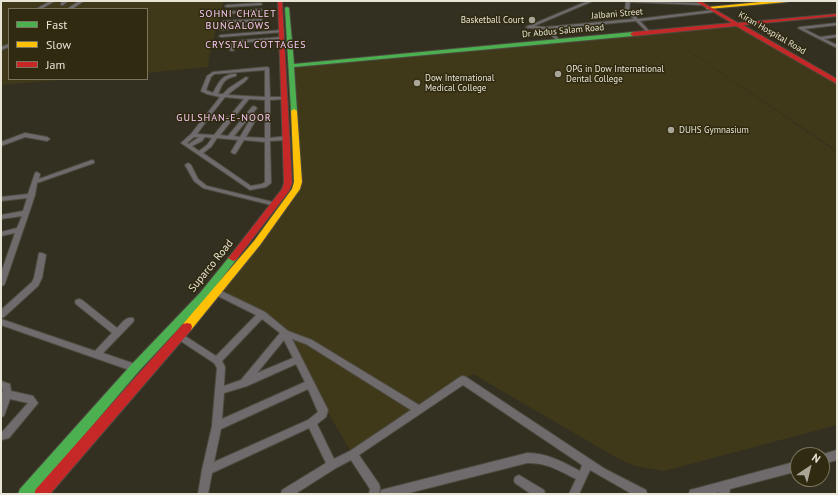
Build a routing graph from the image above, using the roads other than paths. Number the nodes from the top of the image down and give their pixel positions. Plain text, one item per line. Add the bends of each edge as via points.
1 (53, 1) edge
2 (66, 1) edge
3 (82, 1) edge
4 (280, 1) edge
5 (286, 1) edge
6 (591, 1) edge
7 (621, 1) edge
8 (629, 1) edge
9 (787, 1) edge
10 (657, 2) edge
11 (260, 3) edge
12 (62, 4) dead end
13 (706, 5) edge
14 (227, 6) dead end
15 (40, 8) dead end
16 (71, 8) edge
17 (260, 10) junction
18 (226, 13) dead end
19 (837, 16) edge
20 (284, 17) junction
21 (260, 18) junction
22 (636, 20) junction
23 (224, 21) dead end
24 (740, 24) junction
25 (837, 24) edge
26 (261, 26) junction
27 (546, 28) junction
28 (221, 29) dead end
29 (261, 33) junction
30 (649, 33) junction
31 (282, 35) junction
32 (221, 36) dead end
33 (837, 36) edge
34 (820, 38) junction
35 (558, 41) junction
36 (234, 42) junction
37 (220, 43) dead end
38 (837, 47) edge
39 (232, 50) dead end
40 (291, 66) junction
41 (820, 70) junction
42 (267, 72) junction
43 (837, 77) edge
44 (246, 78) dead end
45 (837, 82) edge
46 (288, 93) junction
47 (215, 94) junction
48 (224, 95) junction
49 (248, 97) junction
50 (266, 99) junction
51 (254, 108) dead end
52 (255, 116) dead end
53 (207, 117) junction
54 (230, 119) junction
55 (192, 135) junction
56 (204, 135) junction
57 (216, 136) junction
58 (230, 137) junction
59 (242, 138) junction
60 (287, 138) junction
61 (47, 139) dead end
62 (267, 140) junction
63 (1, 144) edge
64 (188, 146) junction
65 (234, 152) dead end
66 (199, 153) junction
67 (92, 162) dead end
68 (188, 165) dead end
69 (36, 174) dead end
70 (35, 182) junction
71 (32, 195) junction
72 (1, 199) edge
73 (275, 204) junction
74 (26, 213) junction
75 (1, 217) edge
76 (20, 230) junction
77 (1, 234) edge
78 (42, 255) dead end
79 (4, 268) edge
80 (1, 283) edge
81 (213, 292) junction
82 (79, 302) dead end
83 (262, 314) junction
84 (1, 315) edge
85 (130, 320) dead end
86 (1, 322) edge
87 (116, 332) junction
88 (285, 333) junction
89 (179, 336) junction
90 (96, 355) junction
91 (298, 359) junction
92 (218, 361) junction
93 (135, 368) junction
94 (244, 383) junction
95 (1, 384) edge
96 (310, 384) junction
97 (219, 391) junction
98 (7, 394) junction
99 (419, 410) junction
100 (1, 413) edge
101 (311, 423) junction
102 (217, 426) junction
103 (1, 436) edge
104 (353, 454) junction
105 (588, 464) junction
106 (332, 465) junction
107 (790, 469) edge
108 (207, 470) junction
109 (582, 476) junction
110 (519, 480) dead end
111 (625, 490) edge
112 (724, 490) edge
113 (409, 491) edge
114 (25, 494) edge
115 (41, 494) edge
116 (203, 494) edge
117 (286, 494) edge
118 (374, 494) edge
119 (385, 494) edge
120 (540, 494) edge
121 (574, 494) edge
122 (642, 494) edge
123 (694, 494) edge

1 - 15 street
2 - 12 street
3 - 16 street
4 - 20 main road, Suparco Road
5 - 20 main road, Suparco Road
6 - 27 street, Jalbani Street via 528,27
7 - 8 street
8 - 10 street
8 - 22 street via 627,10
9 - 13 main road
10 - 13 street
11 - 14 street
11 - 17 street
13 - 22 street, Jalbani Street
13 - 24 main road, Kiran Hospital Road
17 - 18 street
17 - 21 street
19 - 24 main road, Dr Abdus Salam Road
20 - 31 main road, Suparco Road
20 - 40 main road, Suparco Road
21 - 23 street
21 - 26 street
22 - 27 street, Jalbani Street
22 - 30 street
24 - 30 main road, Dr Abdus Salam Road
24 - 41 main road, Kiran Hospital Road
25 - 34 street via 800,28
26 - 28 street
26 - 29 street
27 - 35 street
29 - 31 street
29 - 32 street
30 - 35 main road, Dr Abdus Salam Road
31 - 36 street
31 - 46 main road, Suparco Road
33 - 34 street
34 - 38 street
35 - 40 main road, Dr Abdus Salam Road
36 - 37 street
36 - 39 street
40 - 46 main road, Suparco Road
41 - 43 main road, Kiran Hospital Road
41 - 45 main road, Kiran Hospital Road
42 - 47 street via 225,76
42 - 47 street via 265,68 213,73 209,76 203,91
42 - 50 street
44 - 48 street
46 - 50 street
46 - 60 main road, Suparco Road
46 - 81 main road, Suparco Road via 297,154 296,189 257,244
47 - 48 street
48 - 49 street
48 - 53 street
49 - 50 street
49 - 54 street
50 - 62 street
51 - 58 street
52 - 59 street
53 - 54 street
53 - 55 street
54 - 57 street
55 - 56 street
55 - 64 street via 184,143
56 - 57 street
56 - 64 street
57 - 58 street
57 - 66 street via 209,146
58 - 59 street
59 - 62 street
59 - 65 street
60 - 62 street
60 - 73 main road, Suparco Road via 288,183
61 - 63 street via 25,135
62 - 66 street via 268,183 253,189
64 - 66 street
67 - 70 street
68 - 73 street via 196,180 205,187
69 - 70 street
70 - 71 street
71 - 72 street
71 - 74 street
73 - 81 main road, Suparco Road
74 - 75 street
74 - 76 street
76 - 77 street
76 - 79 street
78 - 84 street via 35,284
79 - 80 street
81 - 83 street
81 - 89 main road, Suparco Road
81 - 93 main road, Suparco Road
82 - 87 street
83 - 88 street
83 - 92 street
85 - 87 street
86 - 90 street
87 - 90 street
88 - 91 street
88 - 94 street
88 - 99 street via 309,342
89 - 92 street
89 - 115 main road, Suparco Road
90 - 93 street
91 - 94 street
91 - 96 street
92 - 97 street via 221,367
93 - 114 main road, Suparco Road
94 - 97 street
95 - 98 street via 7,387
96 - 101 street via 323,410 323,414
96 - 102 street
97 - 102 street
98 - 100 street
98 - 103 street via 30,399 33,403 6,435
99 - 104 street
99 - 105 street via 463,380
101 - 106 street
101 - 108 street
102 - 108 street
104 - 106 street
104 - 118 street via 375,488
105 - 109 street
105 - 111 street
106 - 117 street
107 - 112 street
108 - 116 street
109 - 113 street via 537,457
109 - 121 street
110 - 120 street
111 - 122 street
112 - 123 street
113 - 119 street

